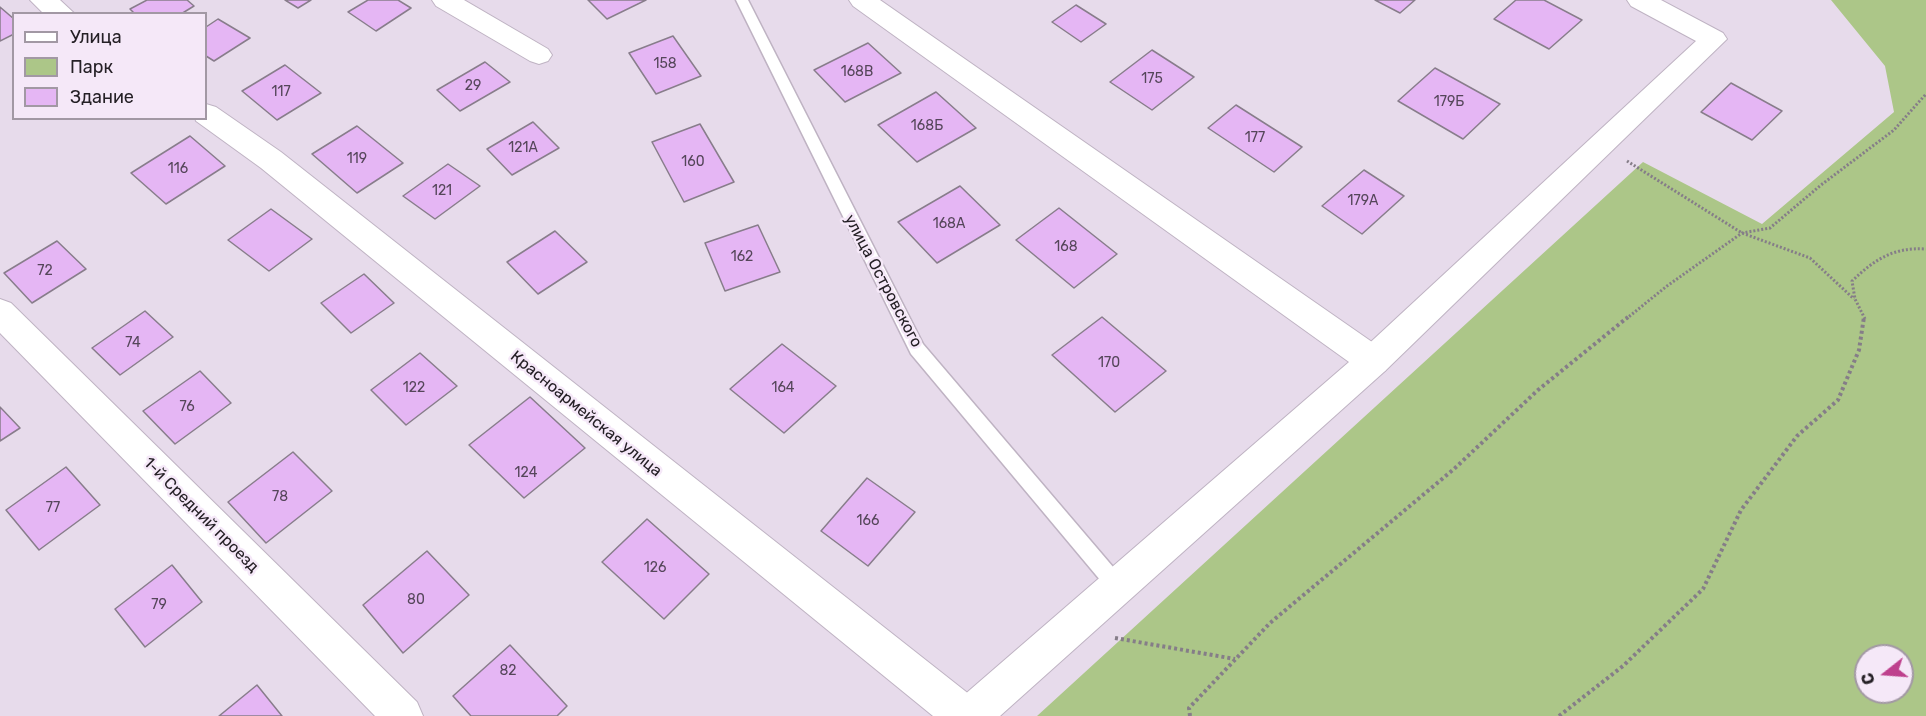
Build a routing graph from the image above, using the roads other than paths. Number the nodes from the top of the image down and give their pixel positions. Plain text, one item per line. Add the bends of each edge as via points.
1 (43, 0) edge
2 (446, 0) edge
3 (742, 0) edge
4 (862, 0) edge
5 (1640, 0) edge
6 (59, 12) edge
7 (539, 55) dead end
8 (207, 115) edge
9 (0, 312) edge
10 (1373, 361) junction
11 (1118, 587) junction
12 (403, 716) edge
13 (964, 716) edge
14 (970, 716) edge

1 - 6 street
2 - 7 street
3 - 11 lane, улица Островского via 917,349
4 - 10 street
5 - 10 street via 1714,39
8 - 13 street, Красноармейская улица via 271,160
9 - 12 street, 1-й Средний проезд
10 - 11 street
11 - 14 street

